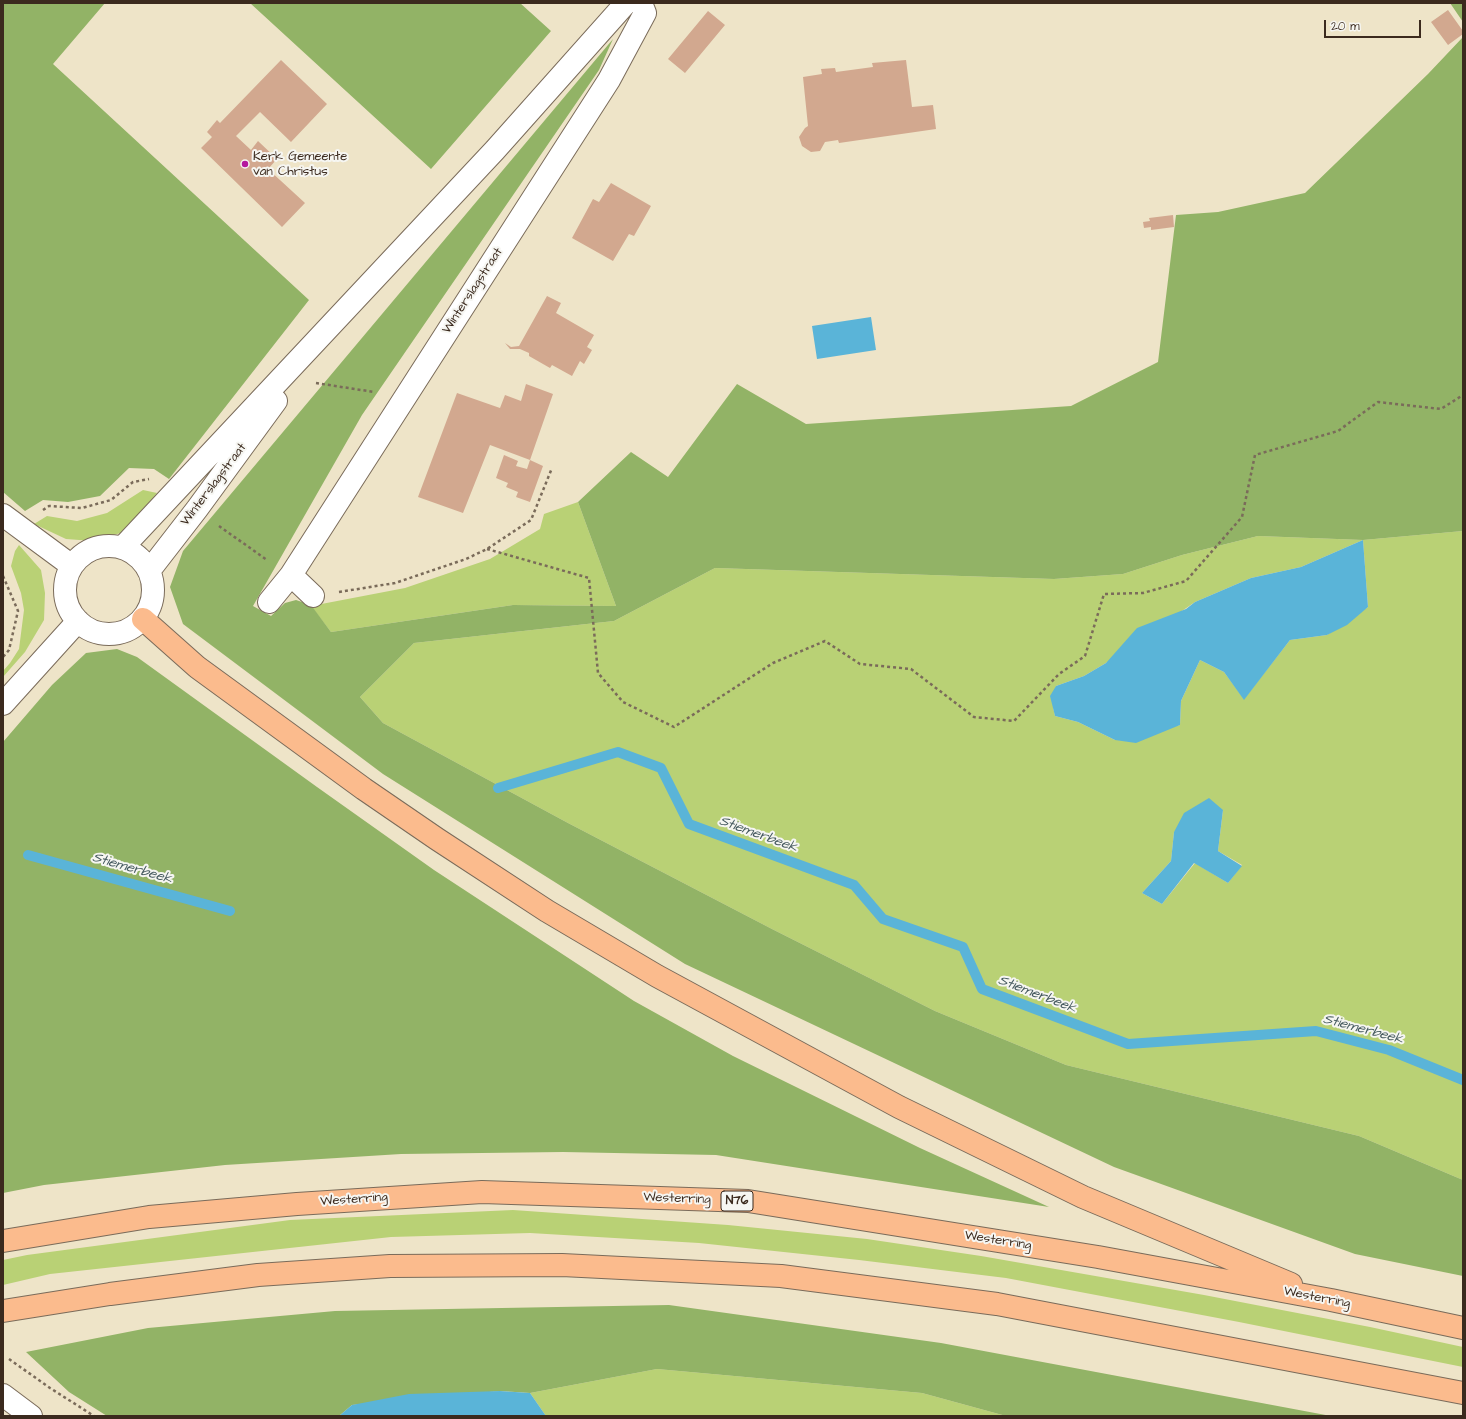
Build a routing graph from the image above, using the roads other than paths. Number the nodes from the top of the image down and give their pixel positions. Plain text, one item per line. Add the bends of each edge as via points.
1 (626, 3) edge
2 (641, 3) edge
3 (335, 321) junction
4 (3, 515) edge
5 (123, 547) junction
6 (72, 566) junction
7 (149, 571) junction
8 (291, 575) junction
9 (313, 596) road end
10 (269, 602) dead end
11 (143, 619) junction
12 (78, 621) junction
13 (3, 704) edge
14 (3, 1241) edge
15 (1331, 1300) junction
16 (3, 1311) edge
17 (1463, 1328) edge
18 (1463, 1393) edge
19 (3, 1394) edge
20 (32, 1416) edge

1 - 3 street, Winterslagstraat via 495,150
2 - 8 street, Winterslagstraat via 645,13 609,80
3 - 5 street, Winterslagstraat
3 - 7 street, Winterslagstraat
4 - 6 street
5 - 6 street via 94,548 82,555
5 - 7 street via 146,565
6 - 12 street via 66,580 65,595
7 - 11 street via 154,592
8 - 9 street
8 - 10 street, Winterslagstraat
11 - 12 street via 132,628 104,634 90,630
11 - 15 highway via 197,667 364,789 547,911 657,976 899,1107 1083,1197
12 - 13 street
14 - 15 highway, Westerring / N76 via 149,1217 482,1192 748,1201 1098,1257
15 - 17 highway, Westerring / N76
16 - 18 highway via 258,1275 390,1266 562,1265 781,1276 997,1304
19 - 20 street

